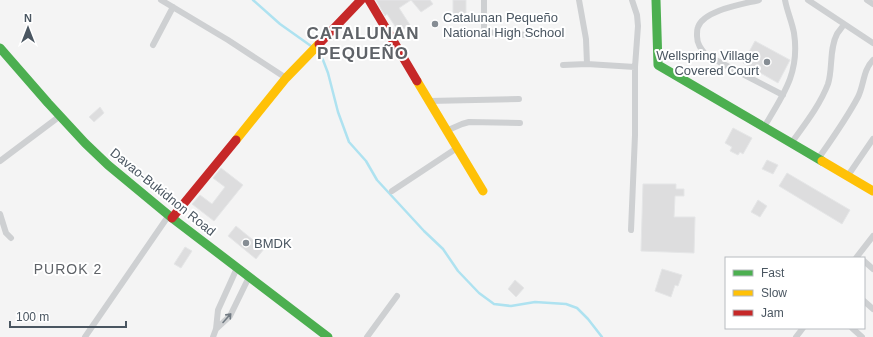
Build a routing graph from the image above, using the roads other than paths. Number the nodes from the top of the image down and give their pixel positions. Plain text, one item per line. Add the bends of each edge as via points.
1 (160, 0) edge
2 (361, 0) edge
3 (369, 0) edge
4 (484, 0) edge
5 (579, 0) edge
6 (632, 0) edge
7 (656, 0) edge
8 (759, 0) edge
9 (785, 0) edge
10 (808, 0) edge
11 (867, 0) edge
12 (873, 4) edge
13 (173, 8) junction
14 (844, 24) junction
15 (528, 35) dead end
16 (873, 43) edge
17 (154, 45) dead end
18 (0, 48) edge
19 (587, 64) junction
20 (872, 64) edge
21 (563, 65) dead end
22 (635, 67) junction
23 (286, 78) junction
24 (783, 96) junction
25 (519, 99) dead end
26 (429, 101) junction
27 (60, 116) junction
28 (520, 123) dead end
29 (764, 127) junction
30 (446, 131) junction
31 (873, 139) edge
32 (792, 142) junction
33 (457, 148) junction
34 (818, 159) junction
35 (0, 160) edge
36 (847, 177) junction
37 (873, 190) edge
38 (392, 191) dead end
39 (483, 191) dead end
40 (0, 214) edge
41 (171, 217) junction
42 (631, 230) dead end
43 (873, 236) edge
44 (10, 238) dead end
45 (858, 257) edge
46 (865, 262) edge
47 (237, 268) junction
48 (873, 269) edge
49 (248, 277) junction
50 (228, 288) junction
51 (240, 294) junction
52 (396, 296) dead end
53 (865, 302) edge
54 (873, 309) edge
55 (802, 329) edge
56 (216, 330) junction
57 (854, 330) edge
58 (85, 337) edge
59 (213, 337) edge
60 (328, 337) edge
61 (367, 337) edge
62 (796, 337) edge
63 (850, 337) edge
64 (862, 337) edge

1 - 13 street
2 - 23 main road
3 - 26 main road
4 - 15 street via 484,32
5 - 19 street via 586,39
6 - 22 street via 638,26
7 - 29 main road via 658,65
8 - 24 street via 711,14 698,27 698,39 706,55
9 - 24 street via 793,31 795,57 794,68
10 - 14 street
11 - 12 street
13 - 17 street
13 - 23 street via 234,43
14 - 16 street
14 - 32 street via 834,41 831,68 824,93
18 - 27 main road, Davao-Bukidnon Road
19 - 21 street
19 - 22 street
20 - 34 street via 858,97
22 - 42 street via 636,135
23 - 41 main road
24 - 29 street
25 - 26 street
26 - 30 main road
27 - 35 street
27 - 41 main road, Davao-Bukidnon Road via 108,165
28 - 30 street via 470,122
29 - 32 main road
30 - 33 main road
31 - 36 street
32 - 34 main road
33 - 38 street
33 - 39 main road
34 - 36 main road
36 - 37 main road
40 - 44 street
41 - 47 main road, Davao-Bukidnon Road
41 - 58 street
43 - 45 street
46 - 48 street
47 - 49 main road, Davao-Bukidnon Road
47 - 50 street
49 - 51 street
49 - 60 main road, Davao-Bukidnon Road
50 - 51 street
50 - 56 street via 218,310
56 -> 51 street via 230,316
52 - 61 street
53 - 54 street
55 - 62 street
56 - 59 street
57 - 63 street
57 - 64 street

